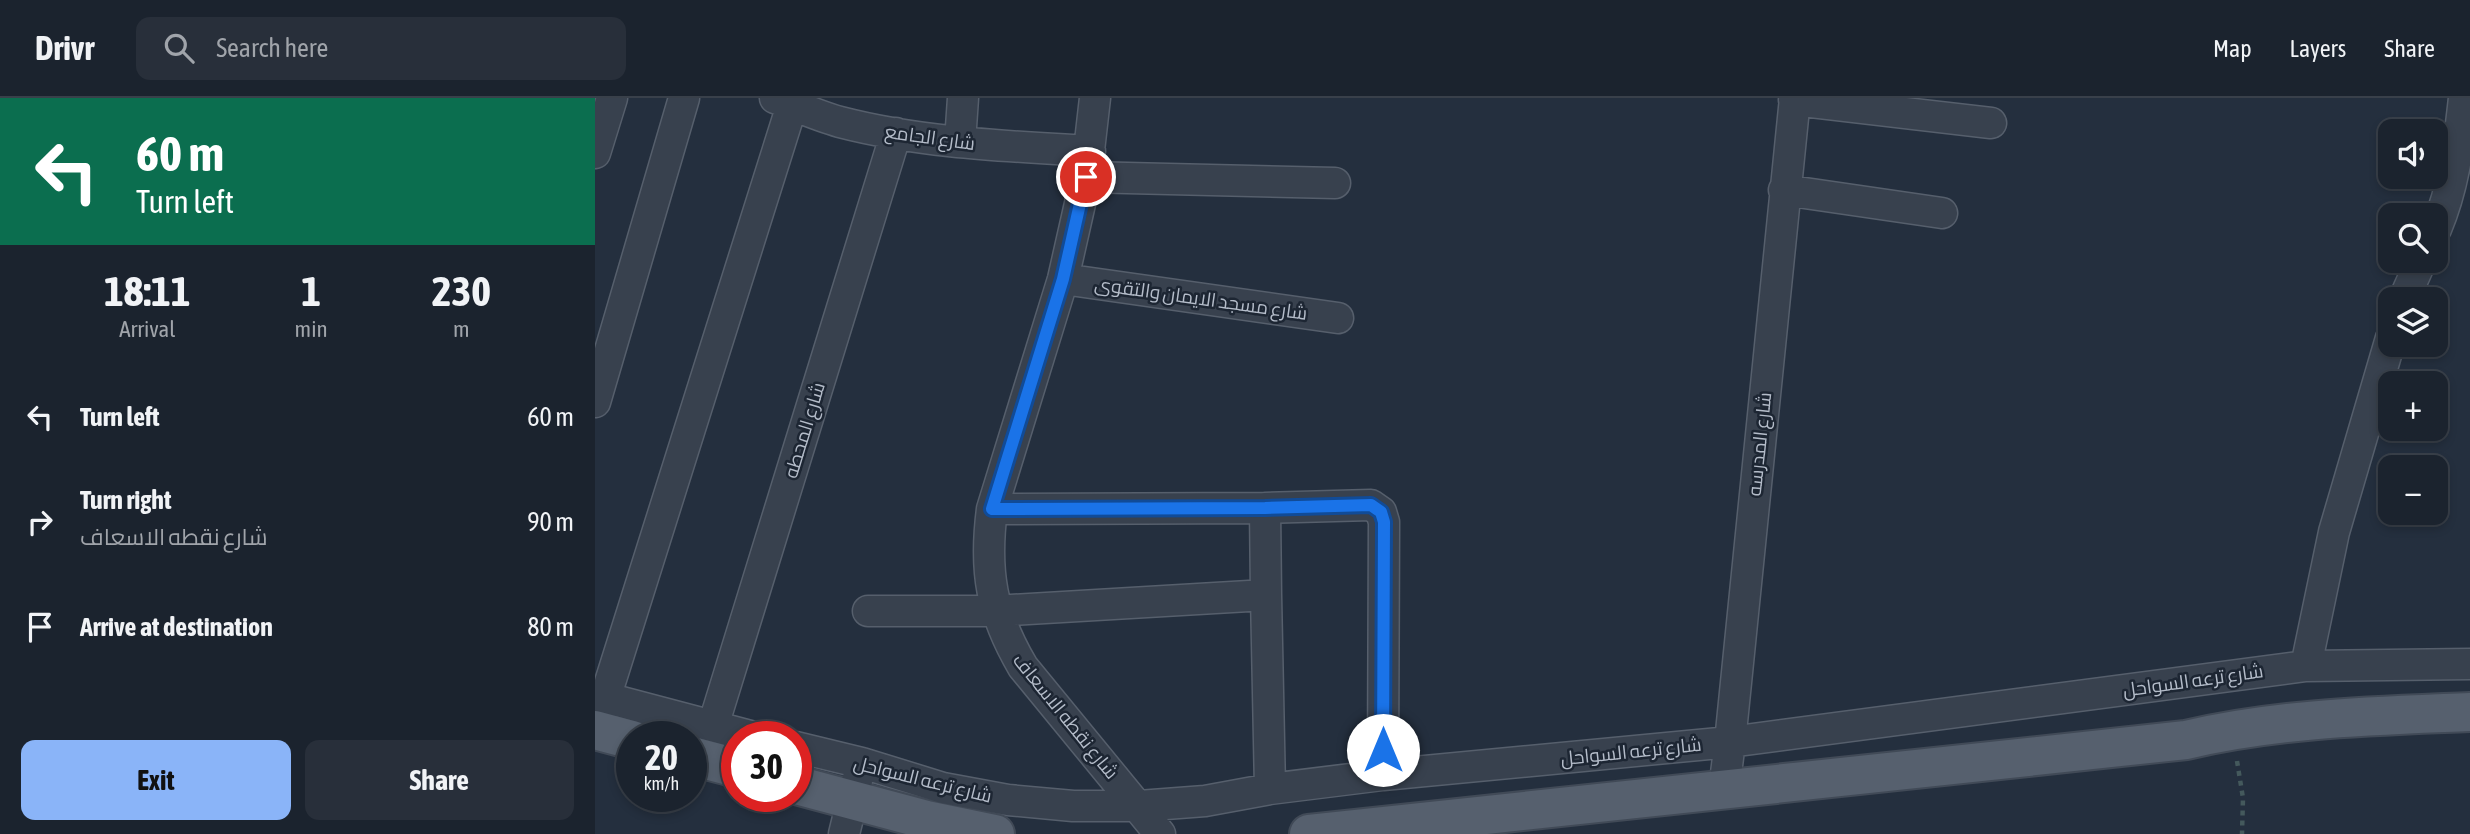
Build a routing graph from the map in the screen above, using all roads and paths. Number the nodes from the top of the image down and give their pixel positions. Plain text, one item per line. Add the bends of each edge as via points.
1 (612, 98) edge
2 (684, 98) edge
3 (963, 98) edge
4 (1095, 98) edge
5 (2464, 98) edge
6 (1794, 99) edge
7 (783, 101) edge
8 (837, 110) edge
9 (1991, 123) dead end
10 (896, 133) junction
11 (960, 142) junction
12 (595, 153) edge
13 (1088, 164) junction
14 (1335, 183) dead end
15 (1784, 190) junction
16 (2447, 203) edge
17 (1943, 213) dead end
18 (1063, 279) junction
19 (1338, 318) dead end
20 (2385, 357) edge
21 (595, 402) edge
22 (1265, 508) junction
23 (992, 509) junction
24 (1266, 595) junction
25 (868, 611) dead end
26 (995, 611) junction
27 (2470, 664) edge
28 (2306, 666) junction
29 (599, 708) edge
30 (2470, 712) edge
31 (640, 721) edge
32 (616, 724) edge
33 (707, 725) edge
34 (2233, 729) junction
35 (1730, 742) junction
36 (707, 745) edge
37 (812, 751) edge
38 (721, 756) edge
39 (862, 763) junction
40 (1383, 775) junction
41 (1270, 789) junction
42 (1724, 789) junction
43 (812, 795) edge
44 (1139, 806) junction
45 (848, 817) edge
46 (995, 834) edge
47 (1160, 834) edge
48 (1309, 834) edge
49 (2242, 834) edge

1 - 12 street
2 - 21 street
3 - 11 street
4 - 13 street, شارع نقطه الاسعاف
5 - 16 street
6 - 9 street
6 - 15 street, شارع المدرسه
7 - 8 street, شارع الجامع
7 - 29 street
8 - 10 street, شارع الجامع
10 - 11 street, شارع الجامع
10 - 33 street, شارع المحطه
11 - 13 street, شارع الجامع
13 - 14 street, شارع الجامع
13 - 18 street, شارع نقطه الاسعاف
15 - 17 street
15 - 35 street, شارع المدرسه
18 - 19 street, شارع مسجد الايمان والتقوى
18 - 23 street, شارع نقطه الاسعاف
20 - 28 street via 2334,532
22 - 23 street
22 - 24 street
22 - 40 street via 1371,505 1381,512
23 - 26 street, شارع نقطه الاسعاف via 987,543
24 - 26 street
24 - 41 street
25 - 26 street
26 - 44 street, شارع نقطه الاسعاف via 1023,667
27 - 28 street, شارع ترعه السواحل
28 - 35 street, شارع ترعه السواحل
29 - 31 street
29 - 32 main road
30 - 34 main road
34 - 42 main road via 2186,740
34 - 49 path via 2243,798
35 - 40 street, شارع ترعه السواحل
35 - 42 street, شارع المدرسه
36 - 38 main road
37 - 39 street, شارع ترعه السواحل
39 - 44 street, شارع ترعه السواحل via 943,788 1008,800
39 - 45 street
40 - 41 street, شارع ترعه السواحل
41 - 44 street, شارع ترعه السواحل via 1205,801
42 - 48 main road
43 - 45 main road, شارع ترعه السواحل
44 - 47 street, شارع نقطه الاسعاف
45 - 46 main road, شارع ترعه السواحل via 927,820

